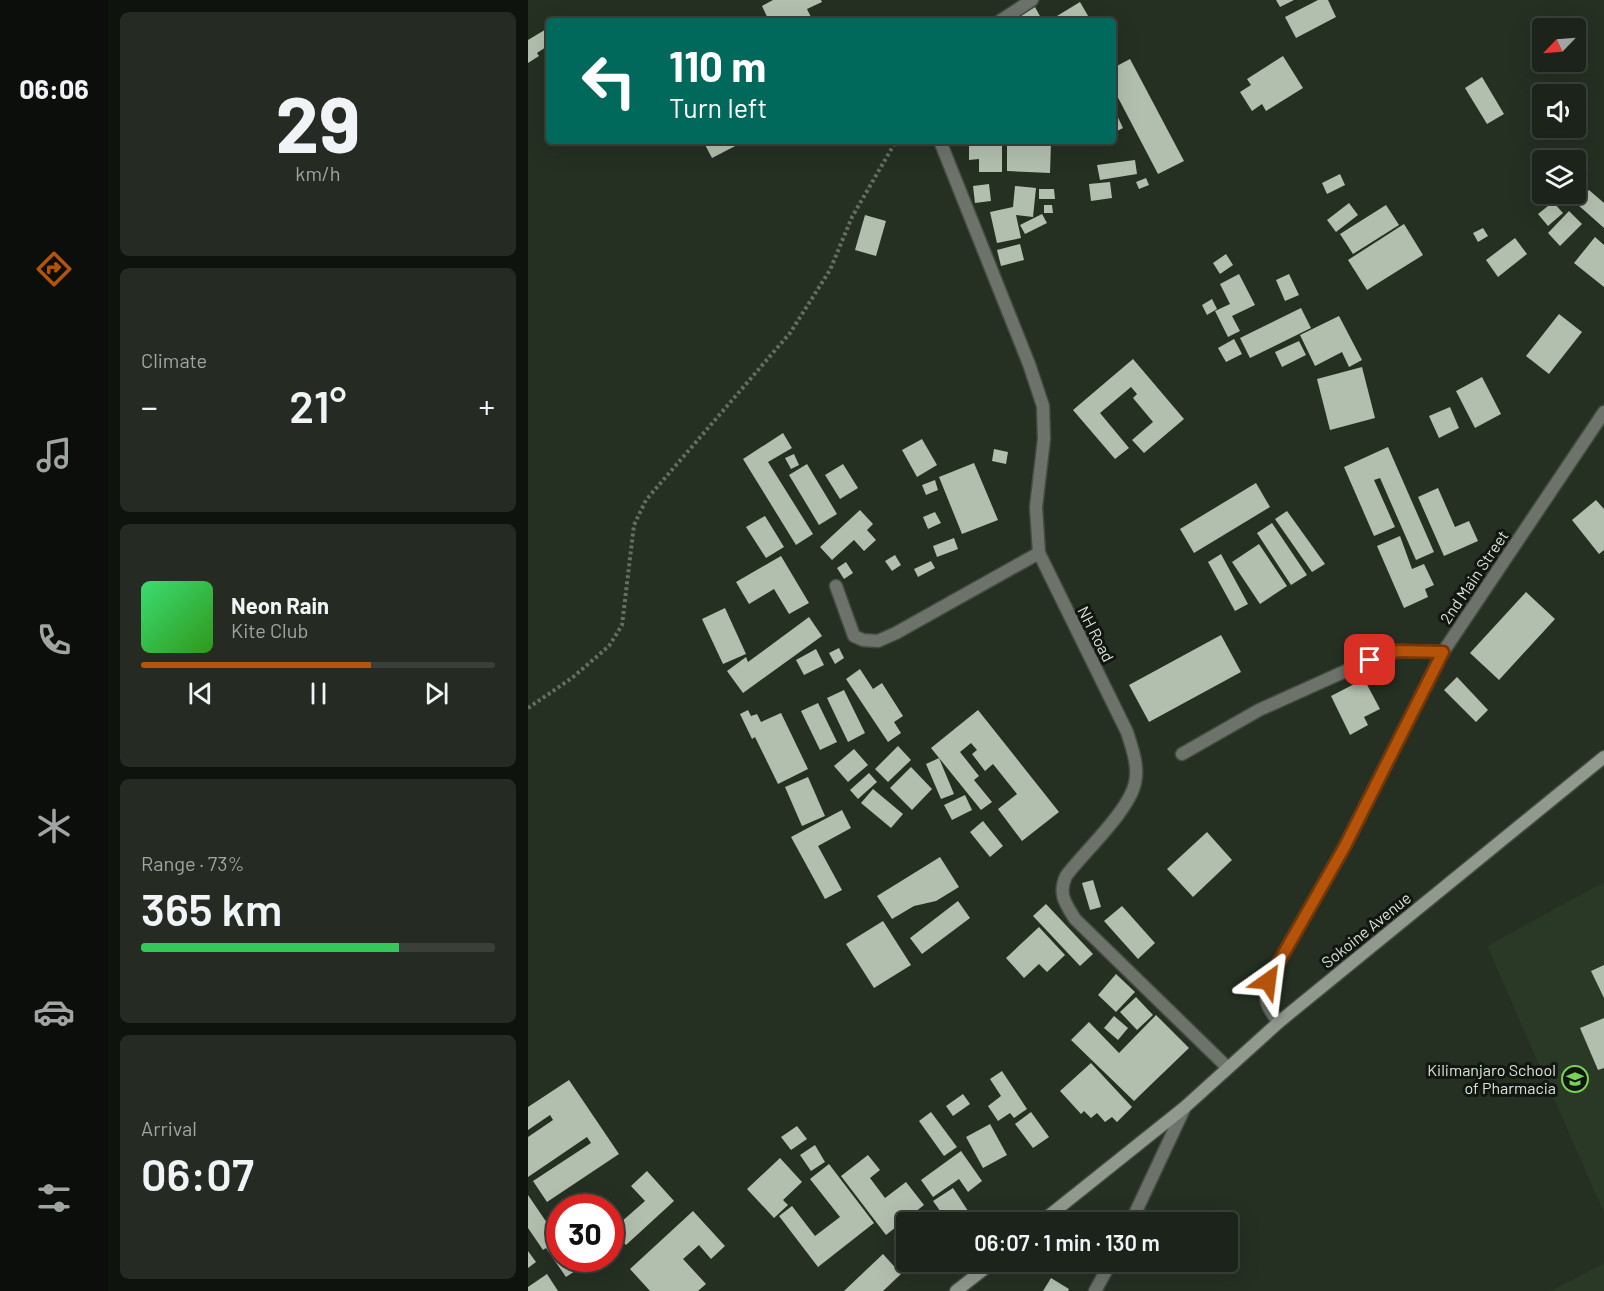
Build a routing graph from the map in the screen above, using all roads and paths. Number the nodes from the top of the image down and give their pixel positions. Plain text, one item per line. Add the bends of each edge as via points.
1 (1032, 0) edge
2 (1005, 18) edge
3 (894, 144) edge
4 (940, 144) edge
5 (1604, 412) edge
6 (1039, 553) junction
7 (836, 586) dead end
8 (1443, 652) junction
9 (528, 708) edge
10 (1182, 754) dead end
11 (1604, 757) edge
12 (1279, 1022) junction
13 (1227, 1067) junction
14 (1185, 1107) junction
15 (1054, 1212) edge
16 (1136, 1212) edge
17 (980, 1272) edge
18 (1105, 1272) edge
19 (956, 1291) edge
20 (1095, 1291) edge

1 - 2 street
3 - 9 path via 852,217 830,270 790,333 646,500 634,525 622,625 609,646 573,678
4 - 6 street, NH Road via 1029,364 1042,406 1044,439 1036,507
5 - 8 street, 2nd Main Street
6 - 7 street via 878,641 854,636
6 - 13 street, NH Road via 1128,732 1135,762 1135,783 1116,817 1066,876 1061,887 1062,900 1075,919
8 - 10 street via 1398,651 1370,660 1259,710
8 - 12 street, 2nd Main Street via 1345,846 1268,981 1268,1010
11 - 12 street, Sokoine Avenue
12 - 13 street, Sokoine Avenue
13 - 14 street, Sokoine Avenue
14 - 15 street, Sokoine Avenue
14 - 16 street
17 - 19 street
18 - 20 street

